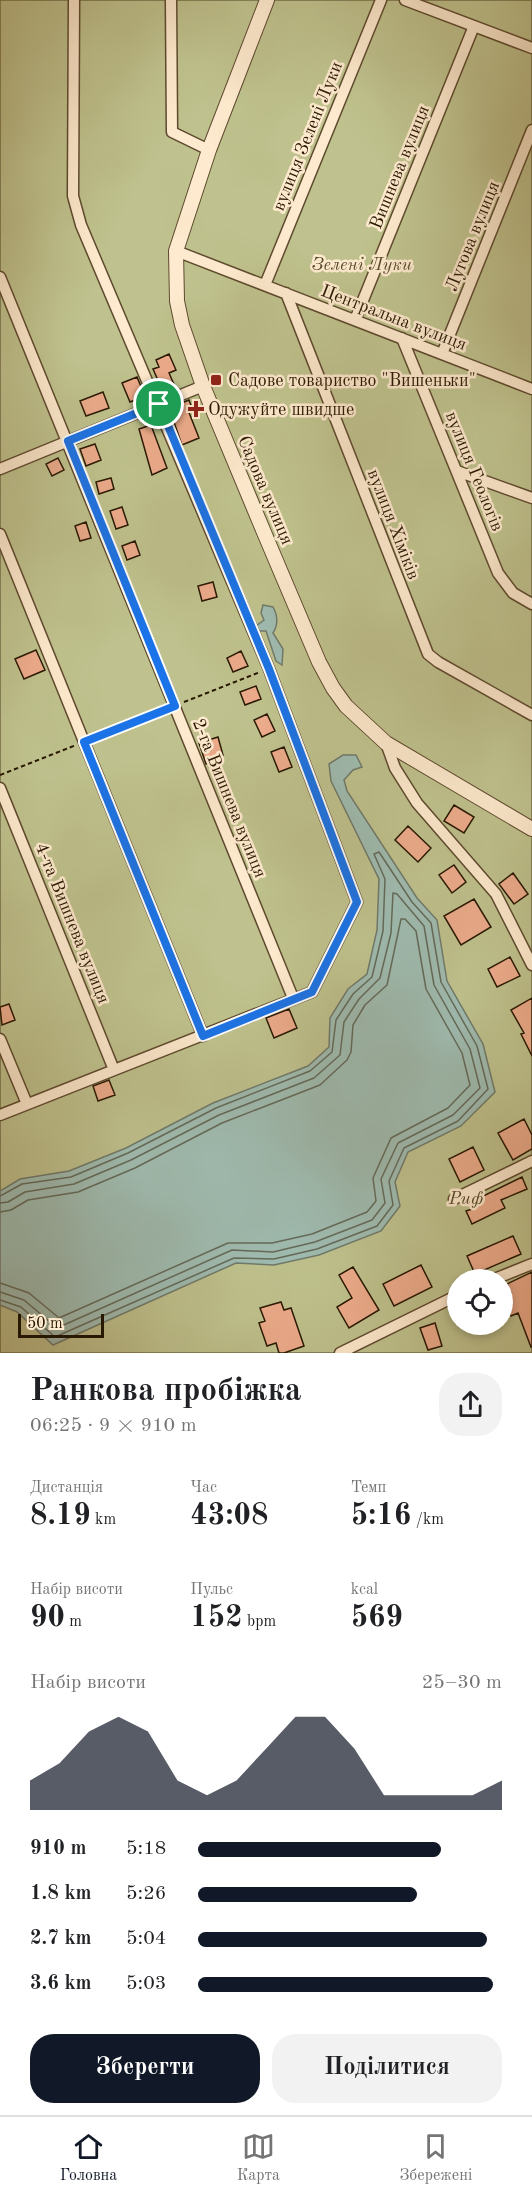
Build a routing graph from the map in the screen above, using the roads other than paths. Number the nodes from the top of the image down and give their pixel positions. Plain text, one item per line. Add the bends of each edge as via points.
1 (74, 0) edge
2 (171, 0) edge
3 (267, 0) edge
4 (381, 0) edge
5 (405, 0) edge
6 (474, 26) junction
7 (532, 48) edge
8 (532, 130) edge
9 (210, 150) junction
10 (176, 251) junction
11 (0, 277) edge
12 (265, 285) junction
13 (286, 293) junction
14 (355, 320) junction
15 (402, 338) junction
16 (442, 354) junction
17 (203, 386) junction
18 (532, 389) edge
19 (159, 404) junction
20 (68, 441) junction
21 (0, 469) edge
22 (458, 471) junction
23 (532, 498) edge
24 (0, 534) edge
25 (532, 603) edge
26 (532, 715) edge
27 (386, 743) junction
28 (0, 788) edge
29 (532, 829) edge
30 (532, 965) edge
31 (293, 999) junction
32 (203, 1036) junction
33 (0, 1039) edge
34 (114, 1070) junction
35 (27, 1104) junction
36 (0, 1115) edge
37 (532, 1161) edge
38 (454, 1199) dead end
39 (532, 1264) edge
40 (513, 1272) edge
41 (447, 1300) edge
42 (344, 1352) edge

1 - 19 street via 73,196 81,225
2 - 9 street via 172,132
3 - 9 street, Садова вулиця
4 - 12 street, вулиця Зелені Луки
5 - 6 street
6 - 7 street
6 - 14 street, Вишнева вулиця
8 - 16 street, Лугова вулиця
9 - 10 street, Садова вулиця
10 - 12 street, Центральна вулиця
10 - 17 street, Садова вулиця via 177,301
11 - 20 street, 2-га Вишнева вулиця
12 - 13 street, Центральна вулиця
13 - 14 street, Центральна вулиця
13 - 26 street, вулиця Хіміків via 428,654
14 - 15 street, Центральна вулиця
15 - 16 street, Центральна вулиця
15 - 22 street, вулиця Геологів
16 - 18 street, Центральна вулиця
17 - 19 street
17 - 27 street, Садова вулиця via 319,662 346,706
19 - 20 street
19 - 31 street via 269,669 357,902 312,992
20 - 21 street
20 - 31 street, 2-га Вишнева вулиця
22 - 23 street
22 - 25 street, вулиця Геологів via 501,579 513,593
24 - 32 street
27 - 29 street, Садова вулиця
27 - 30 street via 395,768 417,803 496,894
28 - 34 street, 4-та Вишнева вулиця
31 - 32 street
32 - 34 street
33 - 35 street
34 - 35 street
35 - 36 street
37 - 38 street
39 - 40 street
41 - 42 street

